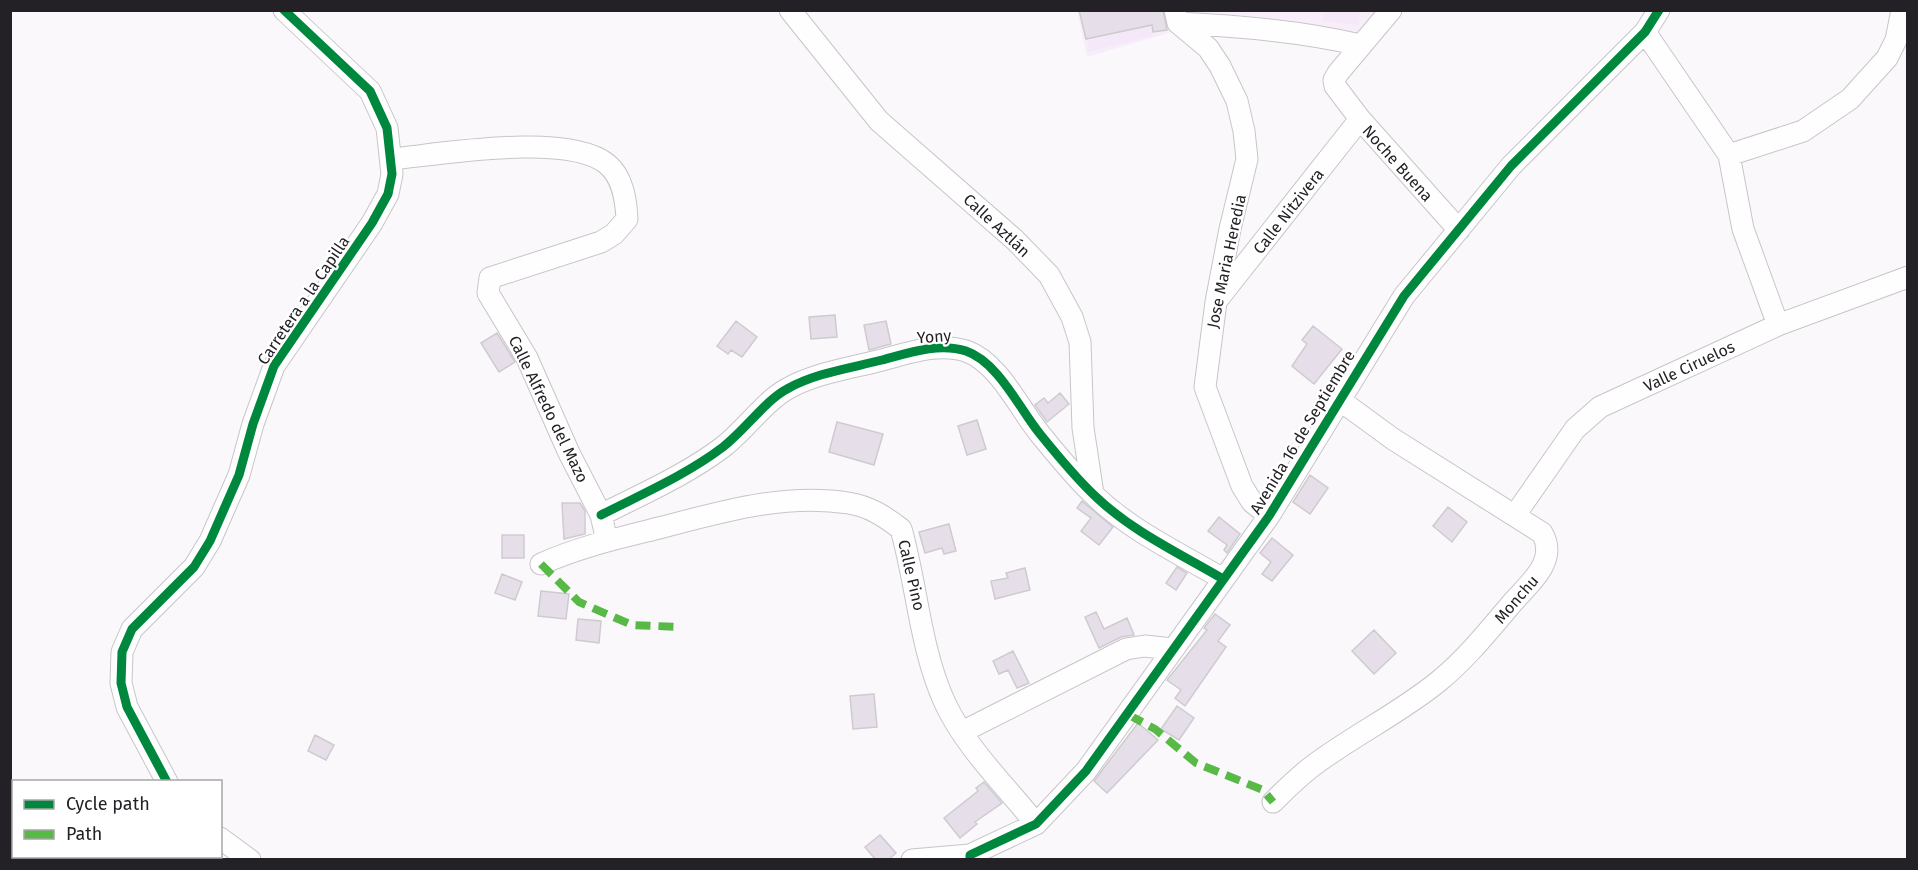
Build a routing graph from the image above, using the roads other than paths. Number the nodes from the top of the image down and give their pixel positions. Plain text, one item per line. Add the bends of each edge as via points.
1 (284, 10) edge
2 (790, 10) edge
3 (1391, 10) edge
4 (1659, 10) edge
5 (1902, 10) edge
6 (1177, 17) edge
7 (1645, 32) junction
8 (1360, 45) junction
9 (1360, 119) junction
10 (1730, 155) junction
11 (392, 159) junction
12 (1459, 230) junction
13 (1908, 277) edge
14 (1216, 302) junction
15 (1778, 325) junction
16 (1341, 400) junction
17 (1093, 494) junction
18 (601, 514) junction
19 (1515, 515) junction
20 (1269, 516) junction
21 (607, 541) junction
22 (541, 564) dead end
23 (1222, 579) junction
24 (1172, 649) junction
25 (962, 732) junction
26 (166, 780) edge
27 (1274, 802) dead end
28 (1036, 824) junction
29 (222, 839) edge
30 (970, 857) edge
31 (250, 860) edge
32 (912, 860) edge

1 - 11 street, Carretera a la Capilla via 370,91 387,128
2 - 17 street, Calle Aztlán via 879,121 1015,240 1049,275 1072,317 1080,342 1083,428
3 - 8 street
4 - 7 street, Avenida 16 de Septiembre
5 - 10 street via 1896,40 1887,58 1850,99 1803,130
6 - 8 street via 1328,37
6 - 14 street, Jose Maria Heredia via 1220,66 1237,101 1244,131 1245,171
7 - 10 street
7 - 12 street, Avenida 16 de Septiembre via 1511,166
8 - 9 street, Noche Buena via 1334,80
9 - 12 street, Noche Buena
9 - 14 street, Calle Nitzivera
10 - 15 street via 1743,229
11 - 18 street, Calle Alfredo del Mazo via 551,146 583,153 607,164 619,181 626,198 627,219 614,234 592,245 490,278 488,293 527,358
11 - 26 street, Carretera a la Capilla via 388,194 372,223 274,366 239,475 210,541 194,567 132,629 122,652 127,707
12 - 16 street, Avenida 16 de Septiembre via 1404,296
13 - 15 street, Valle Ciruelos
14 - 20 street, Jose Maria Heredia via 1205,387 1242,486 1252,502
15 - 19 street, Valle Ciruelos via 1600,407 1575,429
16 - 19 street, Monchu via 1394,439
16 - 20 street, Avenida 16 de Septiembre
17 - 18 street, Yony via 1041,434 994,370 965,350 936,348 843,370 788,388 721,448 680,475
17 - 23 street, Yony via 1135,528
18 - 21 street, Calle Alfredo del Mazo
19 - 27 street, Monchu via 1545,538 1547,557 1538,574 1439,681 1313,765
20 - 23 street, Avenida 16 de Septiembre
21 - 22 street, Calle Pino
21 - 25 street, Calle Pino via 738,508 789,500 848,503 886,517 901,529 932,669
23 - 24 street, Avenida 16 de Septiembre
24 - 25 street via 1126,649
24 - 28 street, Avenida 16 de Septiembre via 1086,771
25 - 28 street, Calle Pino
28 - 30 street, Avenida 16 de Septiembre
29 - 31 street
30 - 32 street

